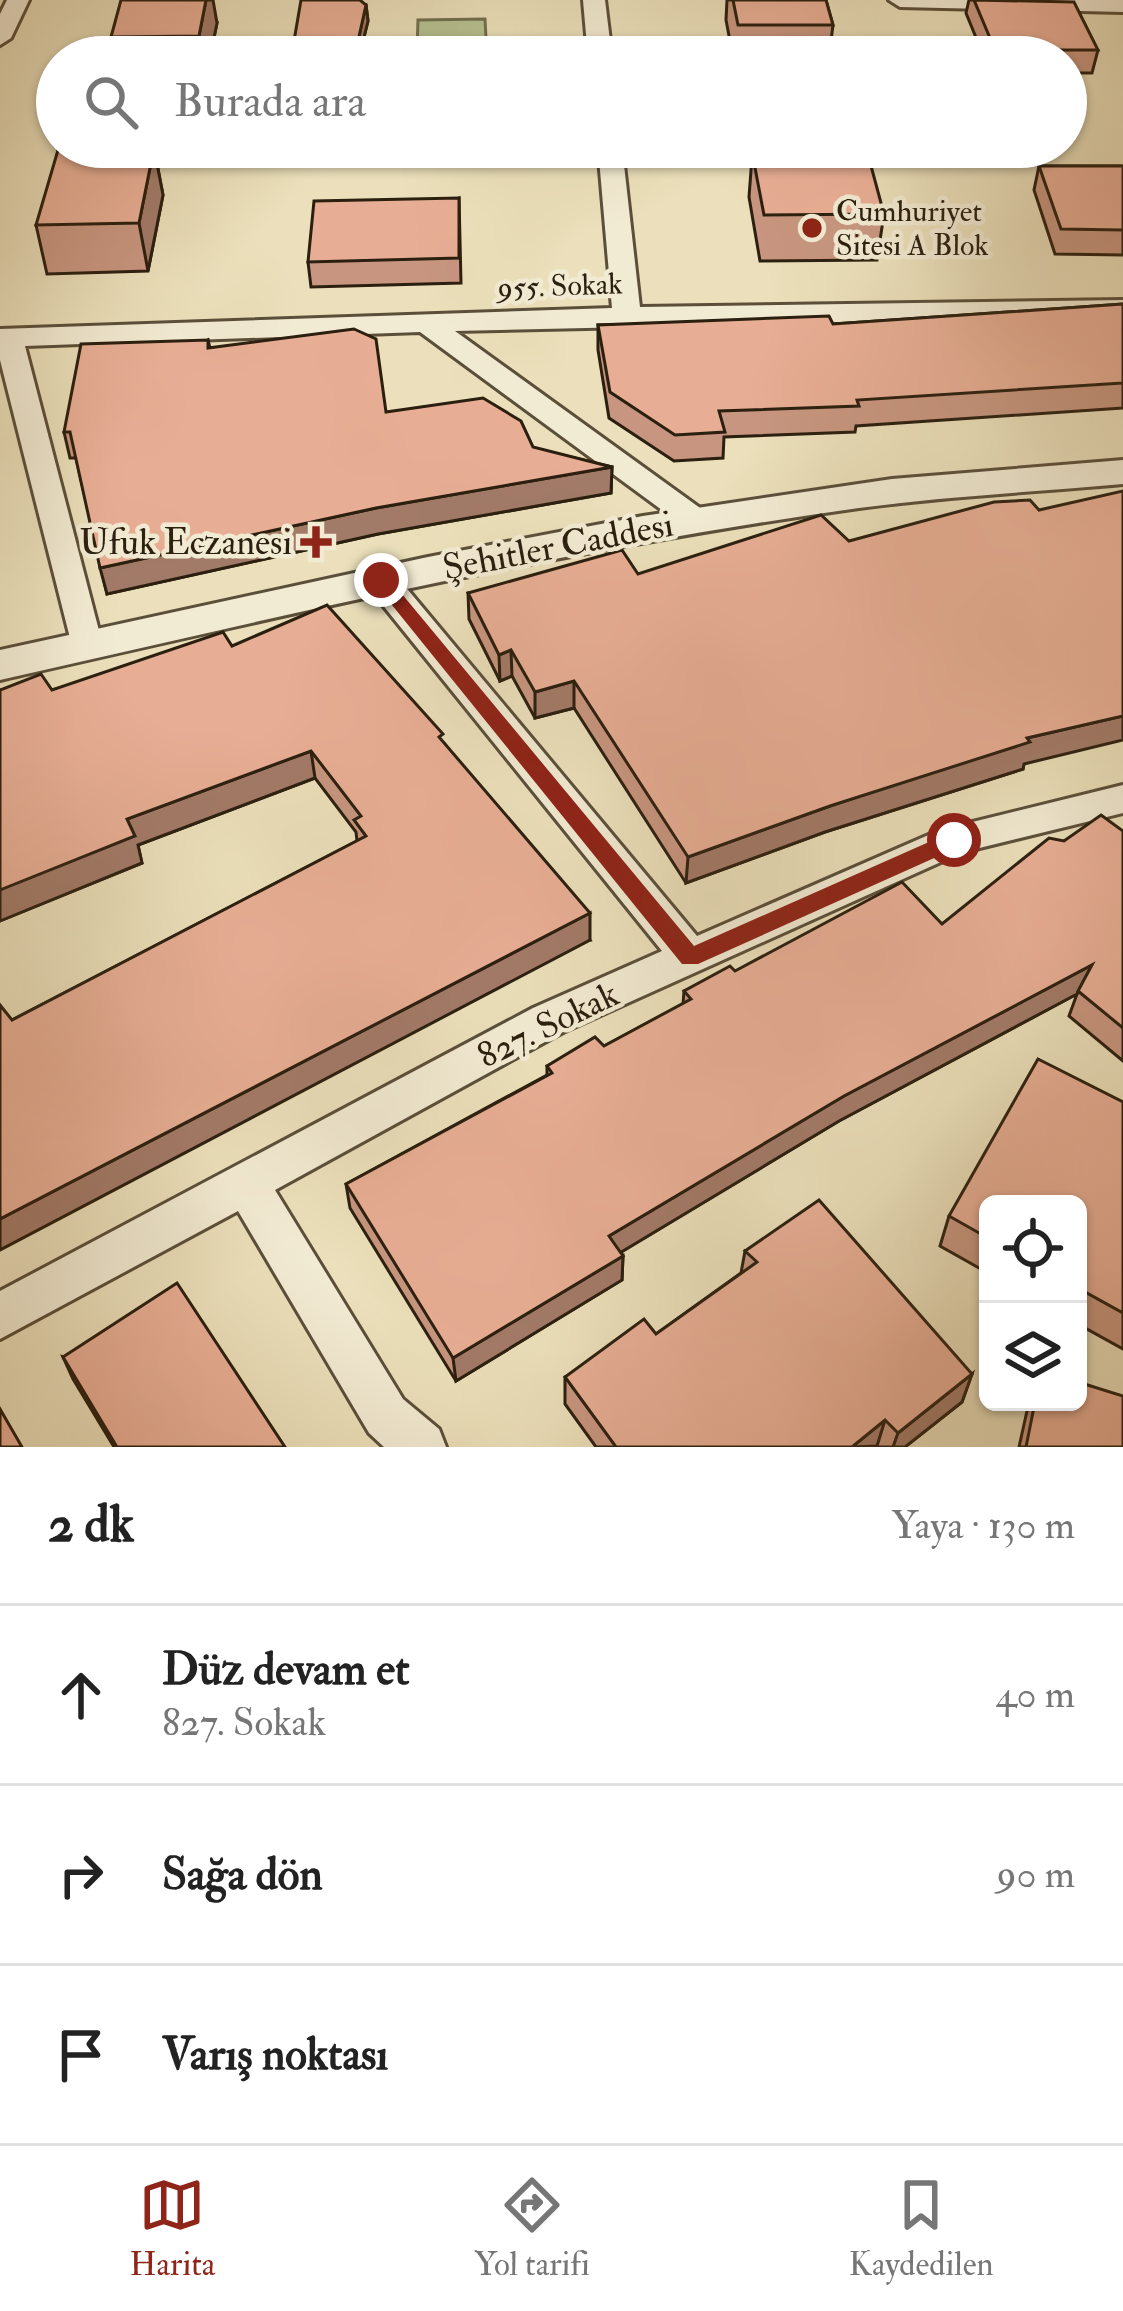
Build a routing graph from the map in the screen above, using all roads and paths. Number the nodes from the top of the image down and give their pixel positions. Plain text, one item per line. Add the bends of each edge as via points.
1 (18, 0) edge
2 (595, 0) edge
3 (900, 0) edge
4 (1123, 5) edge
5 (598, 36) edge
6 (0, 38) edge
7 (612, 168) edge
8 (1123, 308) edge
9 (627, 316) junction
10 (426, 323) junction
11 (4, 338) edge
12 (1123, 472) edge
13 (696, 520) junction
14 (381, 580) junction
15 (86, 646) junction
16 (0, 665) edge
17 (1123, 799) edge
18 (690, 957) junction
19 (247, 1185) junction
20 (0, 1316) edge
21 (421, 1447) edge

1 - 6 street
2 - 5 street
3 - 4 street
7 - 9 street
8 - 9 street, 955. Sokak
9 - 10 street, 955. Sokak
10 - 11 street, 955. Sokak
10 - 13 street
11 - 15 street
12 - 13 street, Şehitler Caddesi via 863,495
13 - 14 street, Şehitler Caddesi
14 - 15 street, Şehitler Caddesi
14 - 18 street
15 - 16 street, Şehitler Caddesi
17 - 18 street, 827. Sokak via 954,840
18 - 19 street, 827. Sokak via 548,1021
19 - 20 street, 827. Sokak
19 - 21 street via 386,1416

